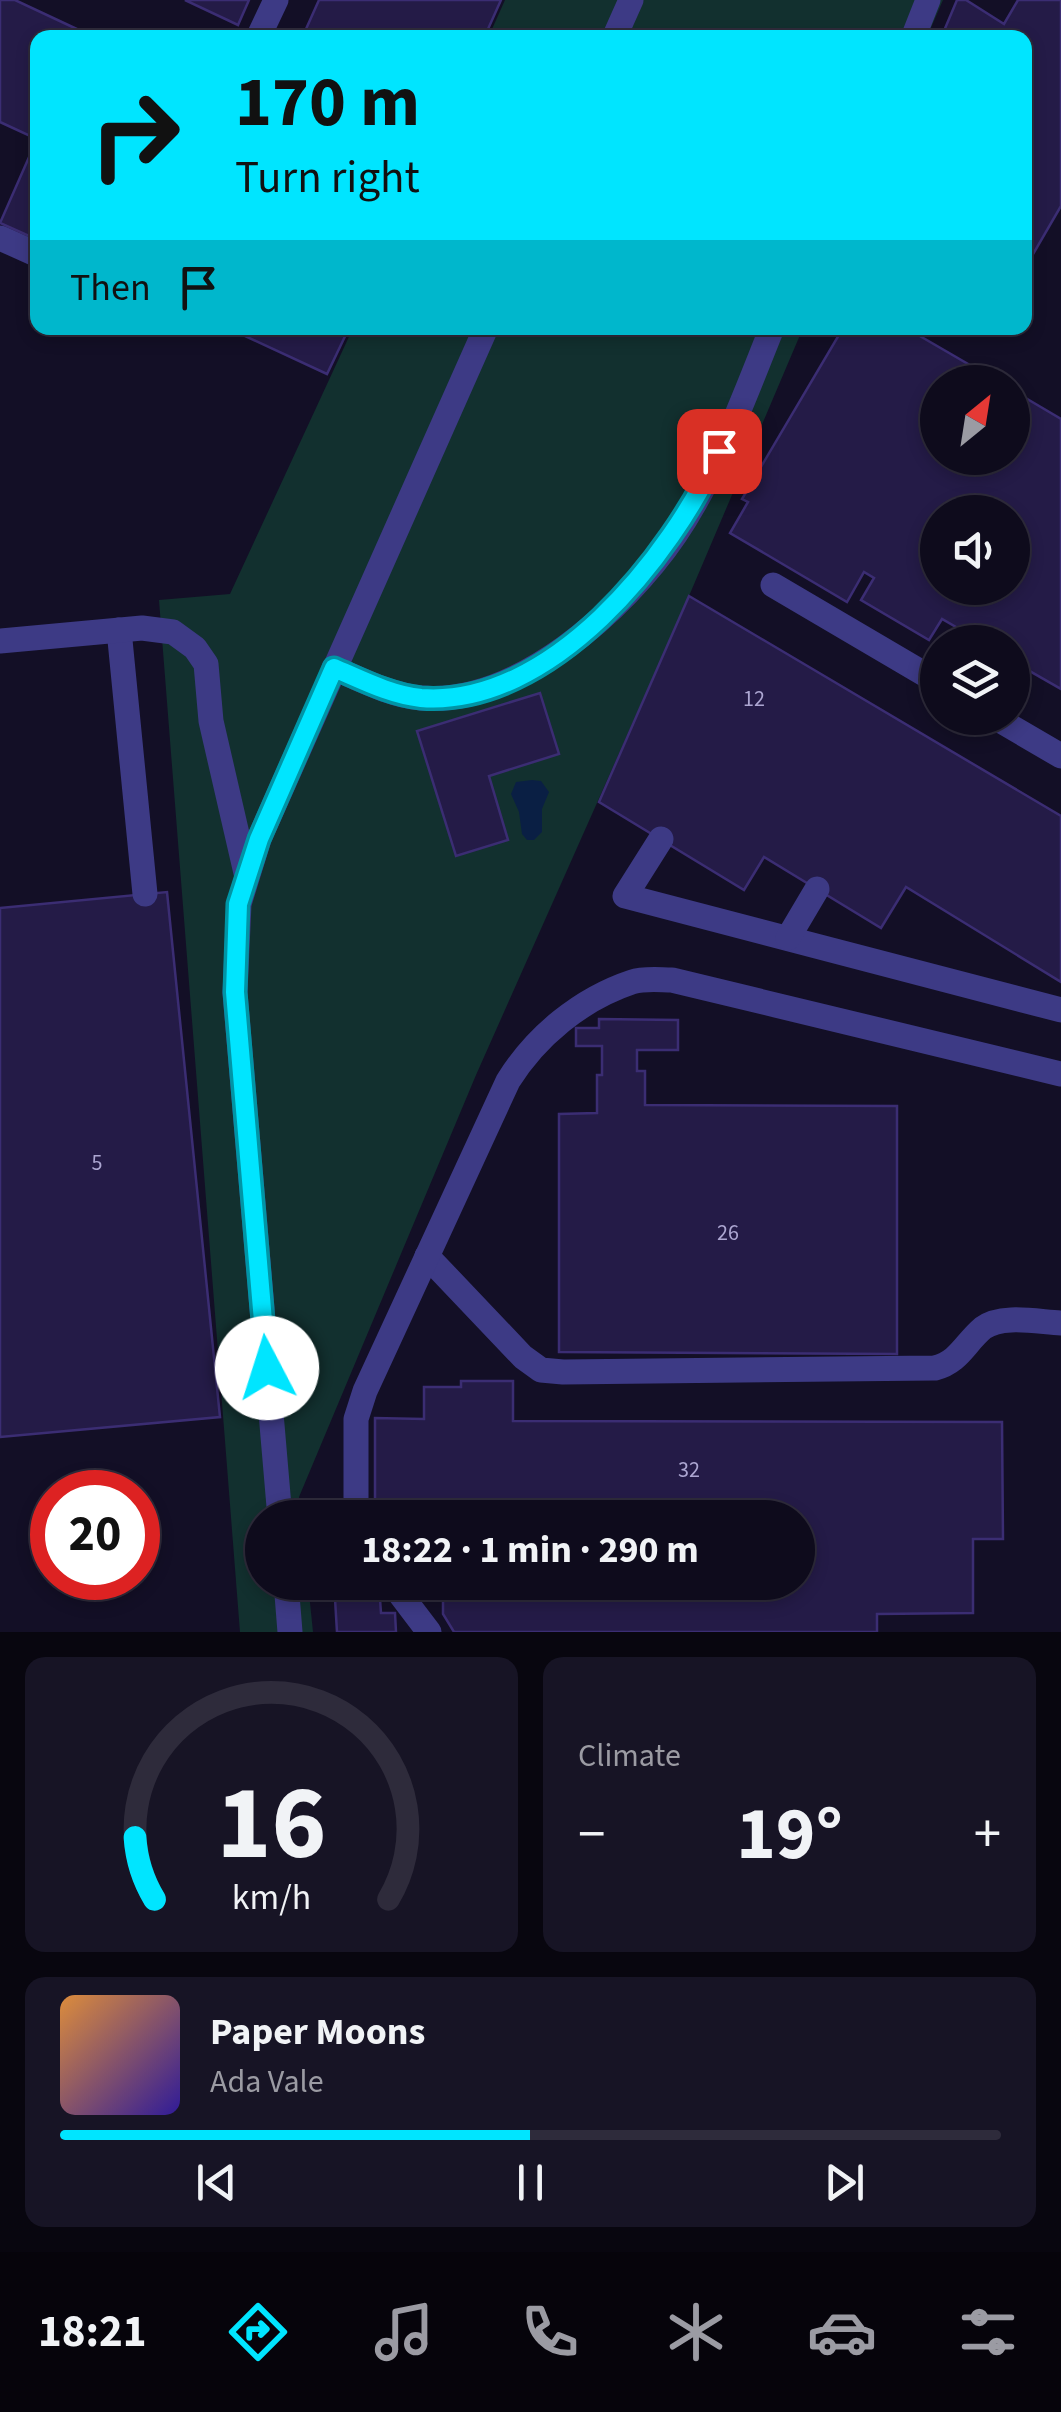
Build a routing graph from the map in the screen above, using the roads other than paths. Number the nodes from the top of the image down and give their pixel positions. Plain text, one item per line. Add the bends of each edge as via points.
1 (276, 0) edge
2 (631, 0) edge
3 (928, 0) edge
4 (262, 30) edge
5 (618, 30) edge
6 (915, 30) edge
7 (0, 238) edge
8 (30, 251) edge
9 (483, 335) edge
10 (769, 335) edge
11 (773, 584) dead end
12 (130, 629) junction
13 (0, 642) edge
14 (334, 668) junction
15 (920, 671) edge
16 (1025, 735) edge
17 (1061, 756) edge
18 (660, 839) dead end
19 (246, 872) junction
20 (817, 889) dead end
21 (146, 894) dead end
22 (788, 938) junction
23 (1061, 1010) edge
24 (1061, 1074) edge
25 (427, 1256) junction
26 (1061, 1323) edge
27 (278, 1500) edge
28 (356, 1500) edge
29 (287, 1600) edge
30 (404, 1600) edge
31 (290, 1632) edge
32 (429, 1632) edge

1 - 4 street
2 - 5 street
3 - 6 street
7 - 8 street
9 - 14 street
10 - 14 street via 705,483 675,535 581,636 508,684 464,696 419,698
11 - 15 street
12 - 13 street
12 - 19 street via 173,632 206,664 211,721
12 - 21 street
14 - 19 street
16 - 17 street
18 - 22 street via 625,896
19 - 27 street via 238,904 235,992
20 - 22 street
22 - 23 street
24 - 25 street via 704,986 635,981 573,1012 522,1058
25 - 26 street via 541,1370 935,1368 957,1358 993,1323
25 - 28 street via 356,1419
29 - 31 street
30 - 32 street

